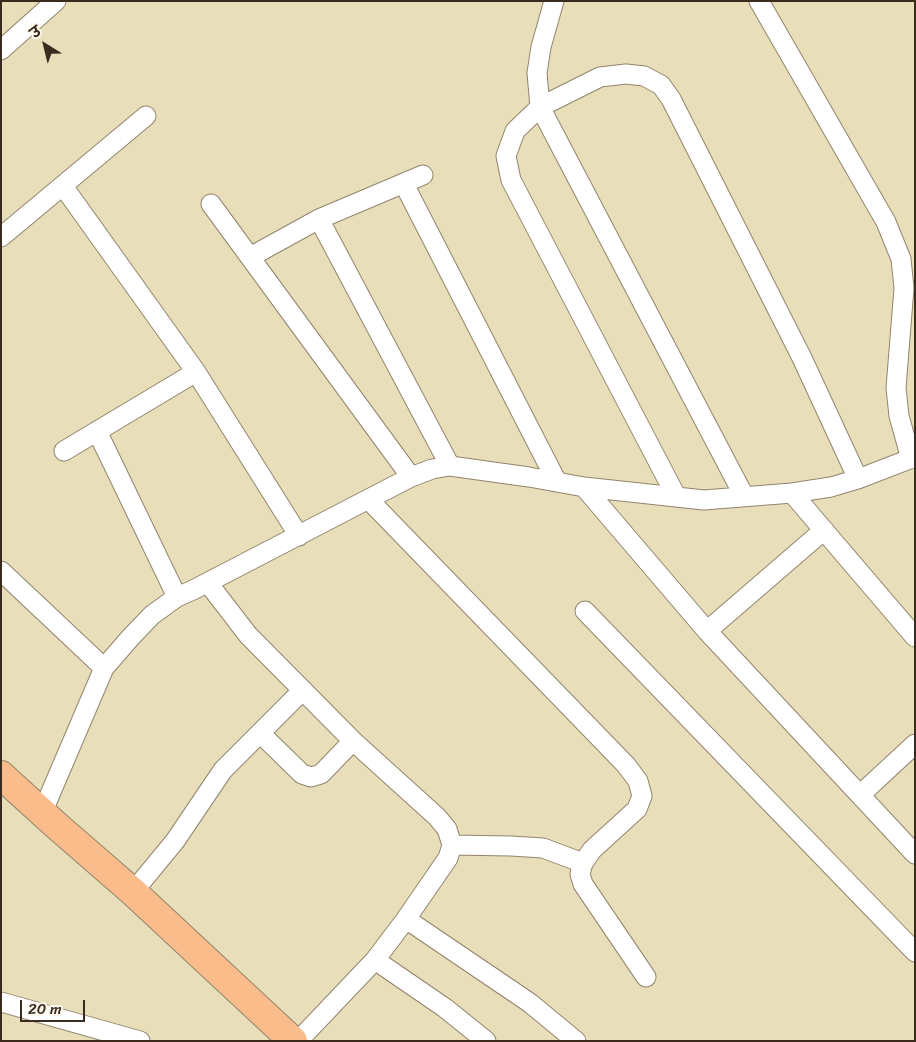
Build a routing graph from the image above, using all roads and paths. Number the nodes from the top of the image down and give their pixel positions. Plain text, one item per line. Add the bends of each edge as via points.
1 (56, 1) edge
2 (554, 1) edge
3 (759, 1) edge
4 (1, 50) edge
5 (540, 107) junction
6 (146, 116) dead end
7 (423, 175) dead end
8 (404, 184) junction
9 (63, 186) junction
10 (211, 204) dead end
11 (319, 219) junction
12 (1, 237) edge
13 (250, 257) junction
14 (196, 372) junction
15 (97, 431) junction
16 (64, 451) dead end
17 (913, 458) edge
18 (450, 466) junction
19 (411, 478) junction
20 (858, 479) junction
21 (557, 482) junction
22 (584, 487) junction
23 (792, 493) junction
24 (676, 496) junction
25 (744, 496) junction
26 (369, 500) junction
27 (824, 530) junction
28 (299, 536) junction
29 (1, 571) edge
30 (208, 583) junction
31 (177, 597) junction
32 (586, 611) dead end
33 (707, 631) junction
34 (915, 638) edge
35 (104, 668) junction
36 (303, 690) junction
37 (260, 733) junction
38 (353, 741) junction
39 (915, 744) edge
40 (1, 775) edge
41 (861, 794) junction
42 (42, 813) junction
43 (452, 845) junction
44 (915, 854) edge
45 (583, 863) junction
46 (133, 892) junction
47 (406, 918) junction
48 (915, 952) edge
49 (375, 960) junction
50 (646, 977) dead end
51 (1, 1002) edge
52 (140, 1041) edge
53 (293, 1041) edge
54 (298, 1041) edge
55 (486, 1041) edge
56 (576, 1041) edge

1 - 4 street
2 - 5 street via 537,73
3 - 17 street via 886,222 901,259 904,288 896,388 899,416
5 - 20 street via 600,78 626,74 644,76 660,85 671,98 773,300
5 - 24 street via 515,131 506,156 510,180
5 - 25 street
6 - 9 street
7 - 8 street
8 - 11 street
8 - 21 street
9 - 12 street
9 - 14 street
10 - 13 street
11 - 13 street
11 - 18 street
13 - 19 street
14 - 15 street
14 - 28 street
15 - 16 street
15 - 31 street
17 - 20 street
18 - 19 street
18 - 21 street
19 - 26 street
20 - 23 street
21 - 22 street
22 - 24 street
22 - 33 street
23 - 25 street
23 - 27 street
24 - 25 street via 704,500
26 - 28 street
26 - 45 street via 638,781 642,796 637,809 592,850
27 - 33 street
27 - 34 street
28 - 30 street
29 - 35 street
30 - 31 street
30 - 36 street via 248,635
31 - 35 street via 152,615
32 - 48 street
33 - 41 street
35 - 42 street
36 - 37 street
36 - 38 street
37 - 38 street via 302,774 311,777 321,774
37 - 46 street via 223,770 175,841
38 - 43 street via 437,818 447,829
39 - 41 street
40 - 42 highway
41 - 44 street
42 - 46 highway
43 - 45 street via 543,848
43 - 47 street via 448,858
45 - 50 street via 582,884
46 - 53 highway
47 - 49 street
47 - 56 street via 530,1003
49 - 54 street
49 - 55 street
51 - 52 street

